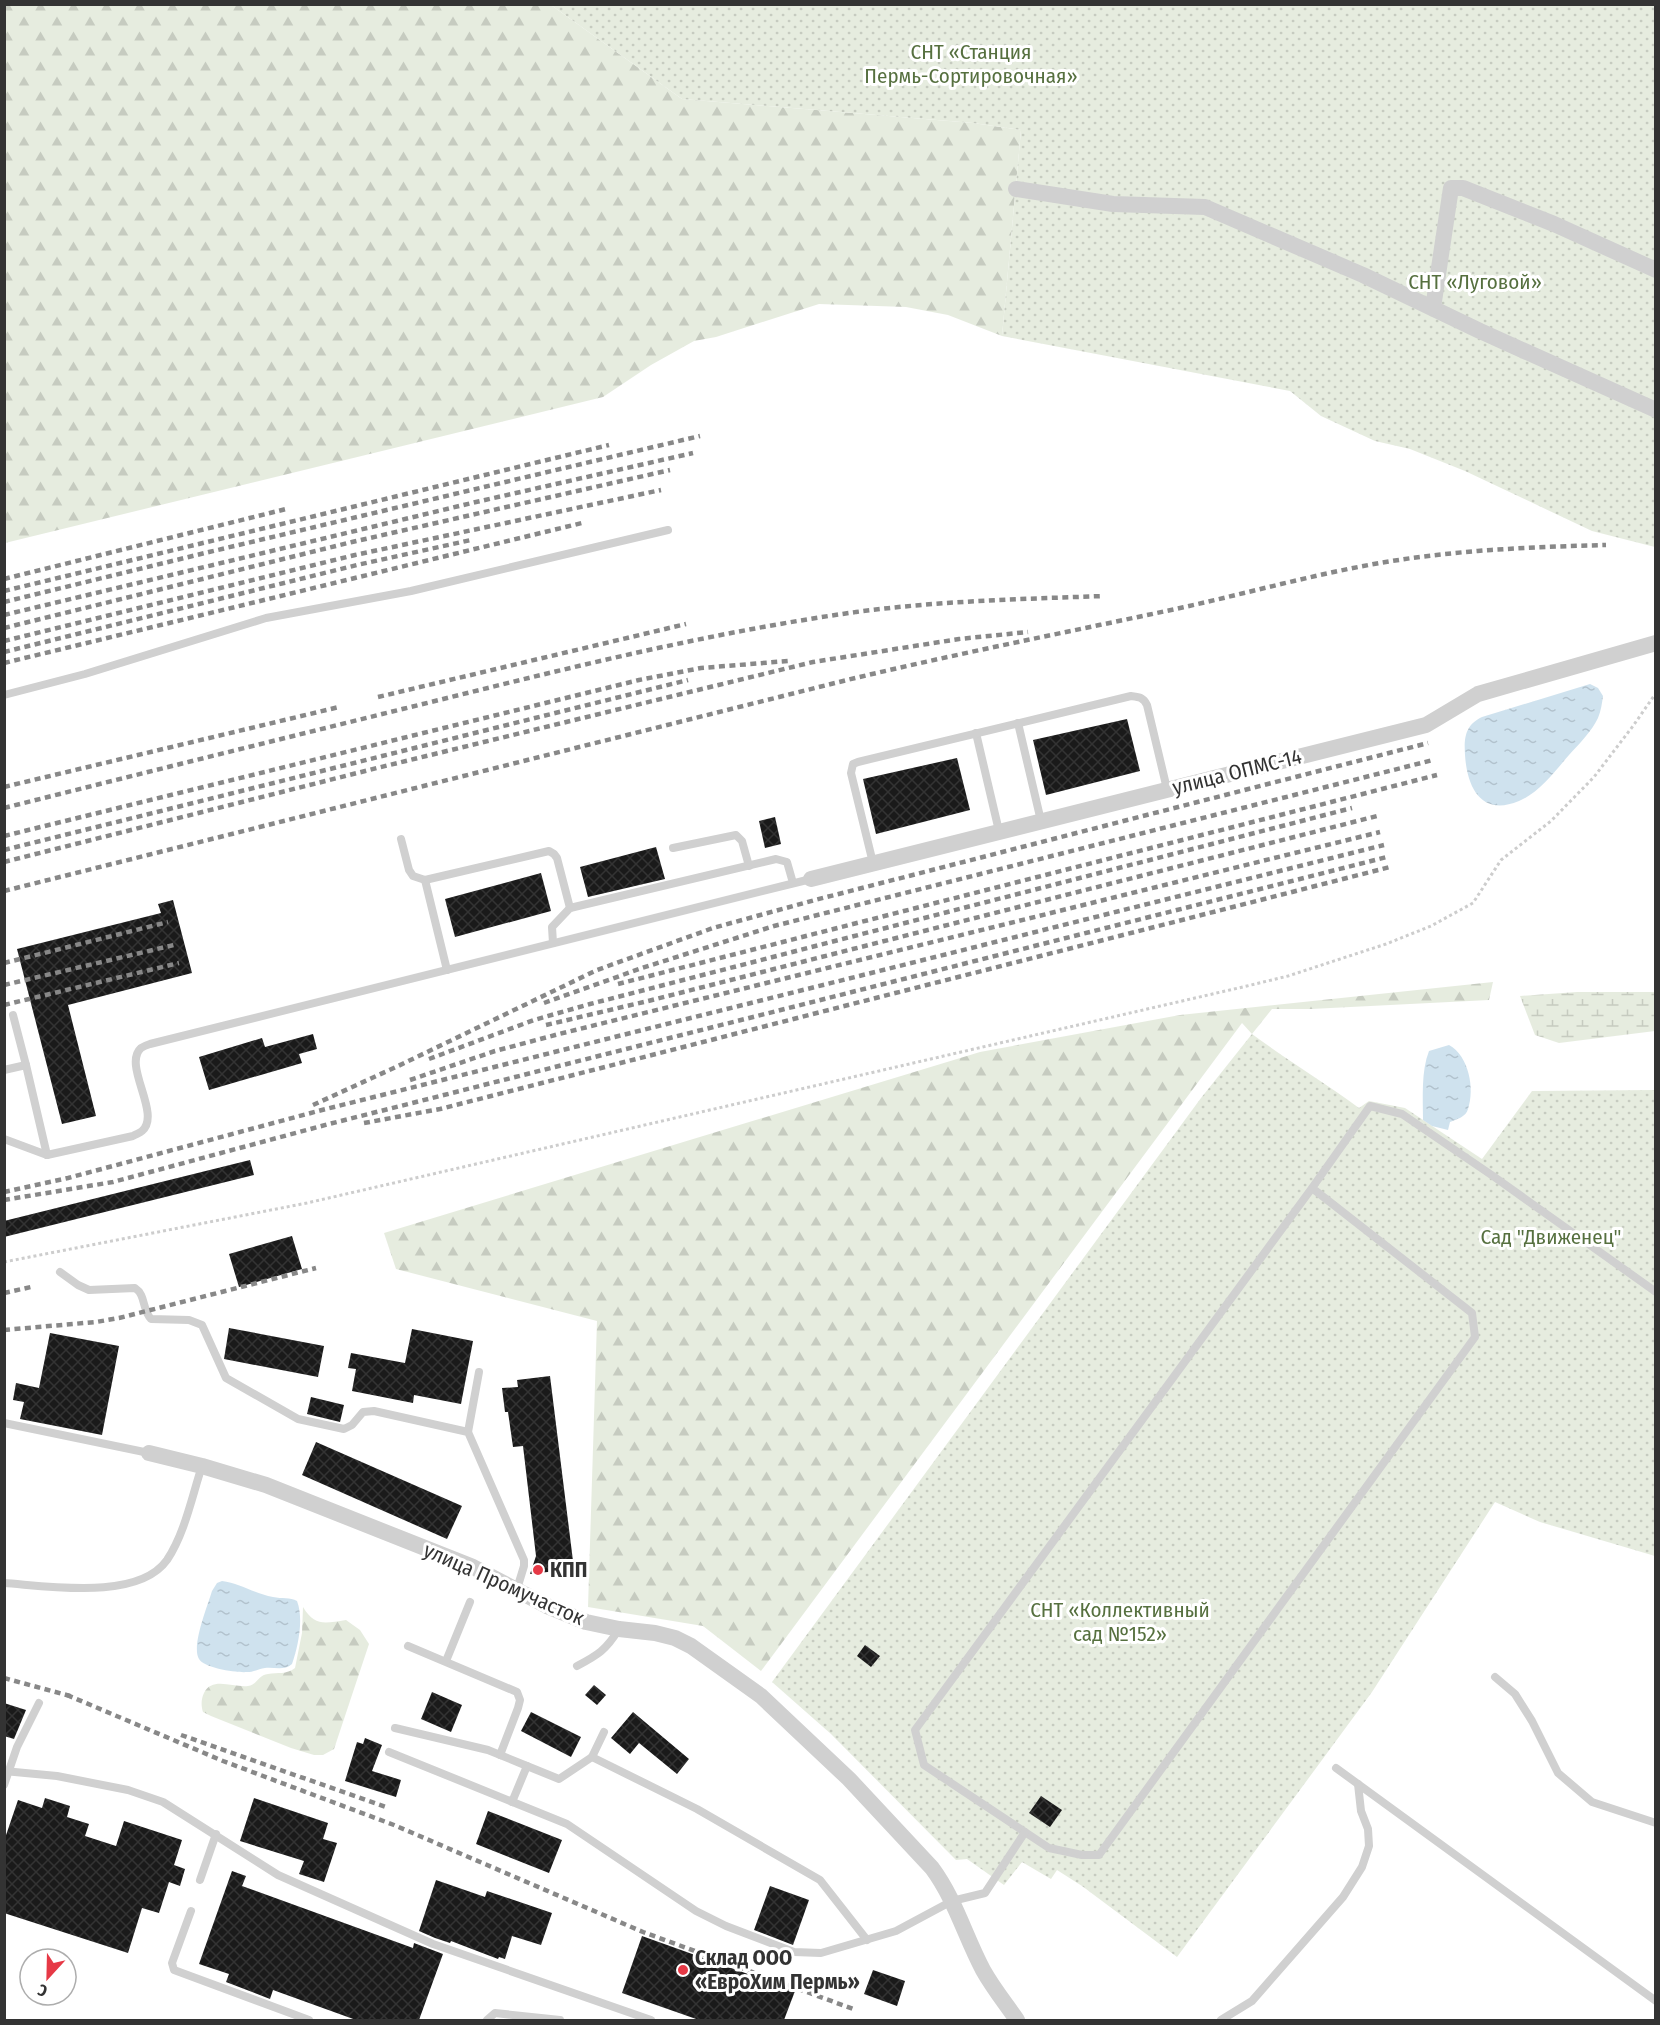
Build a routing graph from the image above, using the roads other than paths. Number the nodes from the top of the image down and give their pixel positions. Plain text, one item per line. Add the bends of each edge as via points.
1 (1016, 189) dead end
2 (1656, 270) edge
3 (1433, 308) junction
4 (1656, 410) edge
5 (668, 530) dead end
6 (1656, 643) edge
7 (4, 694) edge
8 (1018, 723) junction
9 (976, 733) junction
10 (1167, 789) junction
11 (1041, 821) junction
12 (999, 831) junction
13 (402, 838) dead end
14 (673, 848) dead end
15 (873, 863) junction
16 (748, 866) junction
17 (811, 879) joint
18 (425, 880) junction
19 (793, 883) junction
20 (570, 908) junction
21 (553, 943) junction
22 (447, 970) junction
23 (13, 1015) dead end
24 (26, 1065) junction
25 (4, 1070) edge
26 (4, 1139) edge
27 (47, 1155) junction
28 (1312, 1188) junction
29 (60, 1272) dead end
30 (1656, 1292) edge
31 (479, 1372) dead end
32 (4, 1423) edge
33 (468, 1432) junction
34 (149, 1454) joint
35 (202, 1466) junction
36 (4, 1583) edge
37 (517, 1589) junction
38 (470, 1602) dead end
39 (619, 1629) junction
40 (408, 1646) dead end
41 (446, 1661) junction
42 (577, 1666) dead end
43 (1495, 1677) dead end
44 (39, 1703) dead end
45 (395, 1728) dead end
46 (604, 1732) dead end
47 (389, 1752) dead end
48 (500, 1755) junction
49 (592, 1757) junction
50 (527, 1766) junction
51 (1336, 1768) dead end
52 (7, 1771) edge
53 (1358, 1784) junction
54 (4, 1785) edge
55 (512, 1802) junction
56 (1656, 1823) edge
57 (1025, 1832) junction
58 (216, 1834) junction
59 (200, 1880) dead end
60 (952, 1901) junction
61 (191, 1911) dead end
62 (867, 1940) junction
63 (1656, 2001) edge
64 (309, 2020) edge
65 (487, 2020) edge
66 (560, 2020) edge
67 (651, 2020) edge
68 (1017, 2020) edge
69 (1221, 2020) edge

1 - 3 street via 1113,204 1204,207
2 - 3 street via 1463,188 1450,188
3 - 4 street
5 - 7 lane via 411,591 266,618 85,674
6 - 10 street, улица ОПМС-14 via 1478,694 1426,725
8 - 9 lane
8 - 10 lane via 1139,697 1147,705
8 - 11 lane
9 - 12 lane
9 - 15 lane via 854,764 851,774
10 - 11 street, улица ОПМС-14
11 - 12 street, улица ОПМС-14
12 - 15 street, улица ОПМС-14
13 - 18 lane via 412,876
14 - 16 lane via 736,835 742,841
15 - 17 street, улица ОПМС-14
16 - 19 lane via 782,860 787,862
16 - 20 lane
17 - 19 lane
18 - 20 lane via 549,851 557,858
18 - 22 lane
19 - 21 lane
20 - 21 lane via 552,927
21 - 22 lane
22 - 27 lane via 141,1048 136,1066 147,1112 143,1131
23 - 24 lane
24 - 25 lane
24 - 27 lane
26 - 27 lane
28 - 30 lane via 1370,1106 1402,1114
28 - 57 lane via 915,1730 924,1765
28 - 57 lane via 1472,1313 1475,1337 1099,1855 1049,1848
29 - 33 lane via 89,1290 135,1288 142,1295 148,1318 201,1324 226,1378 297,1419 345,1430 363,1412 374,1411
31 - 33 lane
32 - 34 lane
33 - 37 lane via 524,1560
34 - 35 street, улица Промучасток
35 - 36 lane via 182,1529 166,1561 155,1572 103,1588
35 - 37 street, улица Промучасток via 266,1485 473,1566
37 - 39 street, улица Промучасток via 586,1622
38 - 41 lane
39 - 42 lane via 600,1654
39 - 60 street, улица Промучасток via 675,1638 761,1696 849,1779 932,1868
40 - 41 lane
41 - 48 lane via 517,1692 518,1708
43 - 56 lane via 1515,1694 1558,1773 1592,1802
44 - 52 lane
45 - 48 lane
46 - 49 lane
47 - 55 lane
48 - 50 lane
49 - 50 lane via 559,1779
49 - 62 lane via 698,1809 820,1880
50 - 55 lane
51 - 53 lane
52 - 54 lane
52 - 58 lane via 128,1790 163,1802
53 - 63 lane
53 - 69 lane via 1369,1846 1362,1867 1343,1897 1252,2001
55 - 62 lane via 567,1824 679,1900 726,1926 794,1952 821,1953
57 - 60 lane via 985,1893
58 - 59 lane
58 - 67 lane via 278,1875 433,1944
60 - 62 lane via 896,1931
60 - 68 street, улица Промучасток via 984,1971
61 - 64 lane via 172,1964 174,1970
65 - 66 lane via 495,2013

